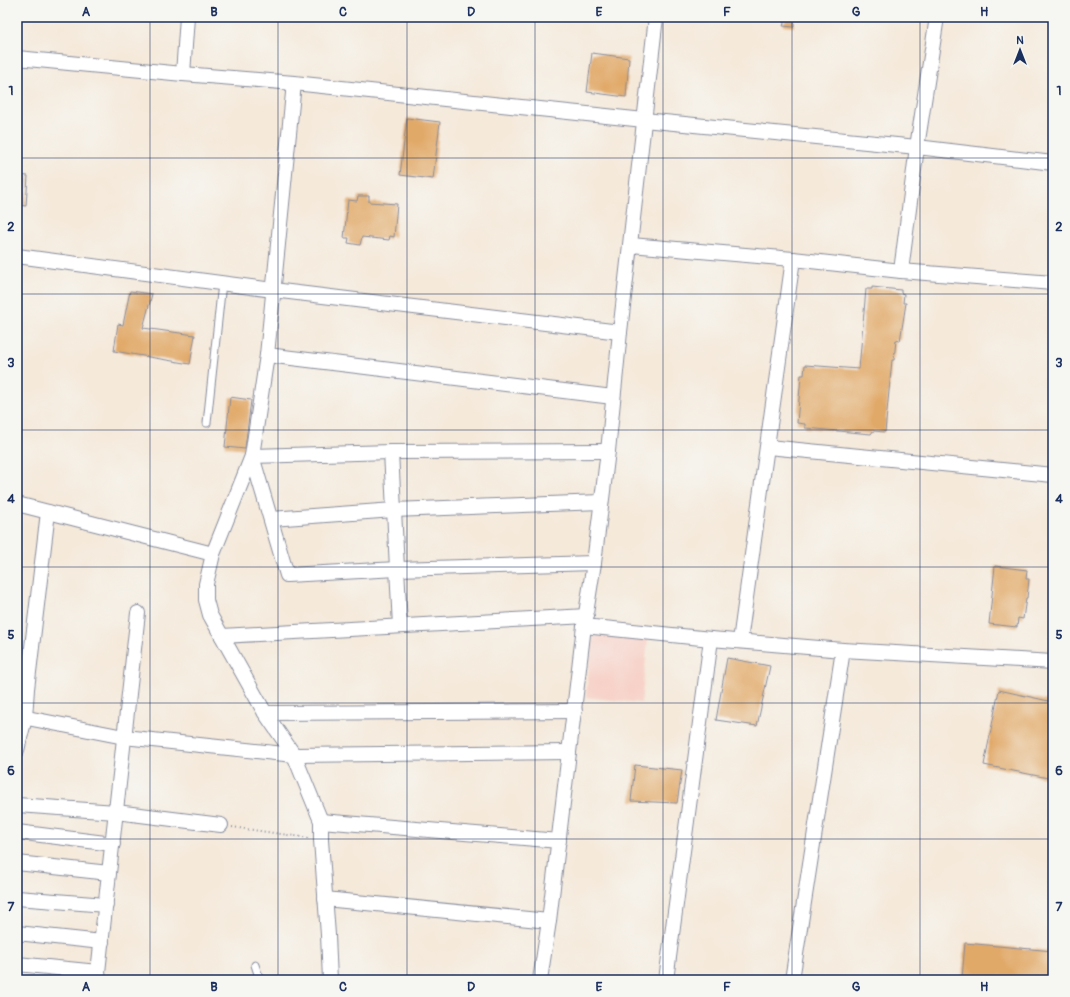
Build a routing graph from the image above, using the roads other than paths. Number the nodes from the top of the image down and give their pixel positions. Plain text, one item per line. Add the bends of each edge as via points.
1 (187, 17) edge
2 (656, 17) edge
3 (937, 17) edge
4 (17, 58) edge
5 (183, 74) junction
6 (294, 83) junction
7 (644, 120) junction
8 (917, 147) junction
9 (1053, 163) edge
10 (630, 245) junction
11 (17, 256) edge
12 (793, 259) junction
13 (901, 271) junction
14 (222, 283) junction
15 (1053, 283) edge
16 (273, 290) junction
17 (620, 332) junction
18 (267, 355) junction
19 (613, 397) junction
20 (207, 423) dead end
21 (768, 447) junction
22 (608, 450) junction
23 (391, 452) junction
24 (252, 456) junction
25 (1053, 475) edge
26 (601, 502) junction
27 (17, 504) edge
28 (394, 510) junction
29 (48, 512) junction
30 (271, 519) junction
31 (213, 554) junction
32 (594, 562) junction
33 (397, 569) junction
34 (138, 613) dead end
35 (585, 621) junction
36 (400, 626) junction
37 (222, 636) junction
38 (711, 639) junction
39 (740, 641) junction
40 (843, 650) junction
41 (1053, 662) edge
42 (575, 711) junction
43 (265, 713) junction
44 (21, 717) edge
45 (124, 737) junction
46 (17, 750) edge
47 (569, 752) junction
48 (294, 755) junction
49 (17, 805) edge
50 (116, 812) junction
51 (321, 821) junction
52 (221, 825) road end
53 (17, 832) edge
54 (559, 841) junction
55 (112, 844) junction
56 (17, 863) edge
57 (109, 873) junction
58 (17, 898) edge
59 (325, 898) junction
60 (106, 906) junction
61 (549, 921) junction
62 (17, 933) edge
63 (102, 942) junction
64 (17, 964) edge
65 (255, 964) dead end
66 (99, 976) edge
67 (260, 980) edge
68 (332, 980) edge
69 (540, 980) edge
70 (666, 980) edge
71 (792, 980) edge

1 - 5 street
2 - 7 street
3 - 8 street
4 - 5 street
5 - 6 street
6 - 7 street
6 - 16 street
7 - 8 street
7 - 10 street
8 - 9 street
8 - 13 street
10 - 12 street
10 - 17 street
11 - 14 street
12 - 13 street
12 - 21 street
13 - 15 street
14 - 16 street
14 - 20 lane
16 - 17 street
16 - 18 street
17 - 19 street
18 - 19 street
18 - 24 street
19 - 22 street
21 - 25 street
21 - 39 street
22 - 23 street
22 - 26 street
23 - 24 street
23 - 28 street
24 - 30 street
24 - 31 street
26 - 28 street
26 - 32 street
27 - 29 street
28 - 30 street
28 - 33 street
29 - 31 street
29 - 44 street via 27,689
30 - 33 street via 287,575
31 - 37 street via 206,584 206,600 210,614
32 - 33 street
32 - 35 street
33 - 36 street
34 - 45 street
35 - 36 street
35 - 38 street
35 - 42 street
36 - 37 street
37 - 43 street
38 - 39 street
38 - 70 street
39 - 40 street
40 - 41 street
40 - 71 street
42 - 43 street
42 - 47 street
43 - 48 street
44 - 45 street
44 - 46 street
45 - 48 street
45 - 50 street
47 - 48 street
47 - 54 street
48 - 51 street
49 - 50 street
50 - 52 street
50 - 55 street
51 - 54 street
51 - 59 street
53 - 55 street
54 - 61 street
55 - 57 street
56 - 57 street
57 - 60 street
58 - 60 street
59 - 61 street
59 - 68 street
60 - 63 street
61 - 69 street
62 - 63 street
63 - 66 street
64 - 66 street
65 - 67 lane

